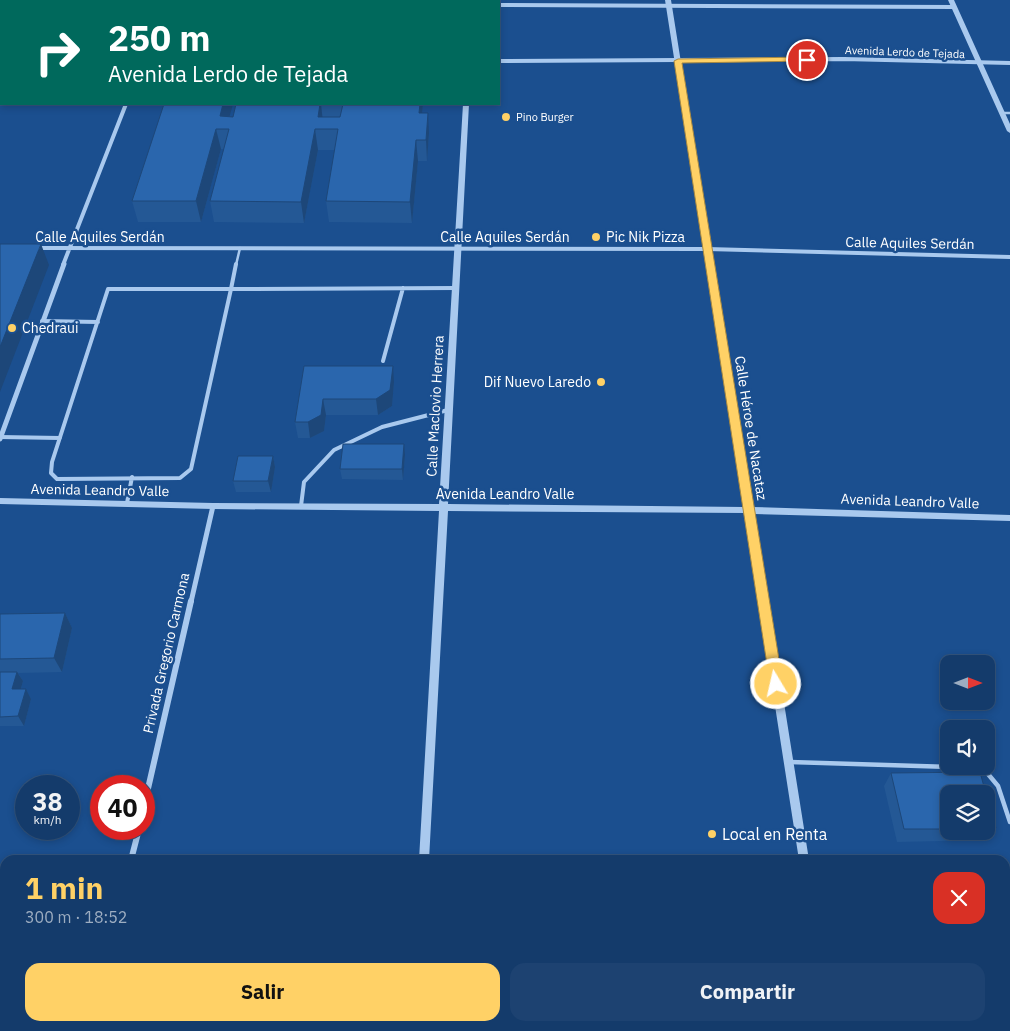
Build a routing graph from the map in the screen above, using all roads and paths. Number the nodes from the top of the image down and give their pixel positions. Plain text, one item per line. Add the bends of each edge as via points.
1 (668, 3) edge
2 (952, 3) edge
3 (500, 5) edge
4 (500, 61) edge
5 (678, 61) junction
6 (981, 63) junction
7 (1010, 63) edge
8 (126, 105) edge
9 (466, 105) edge
10 (1002, 113) junction
11 (1010, 113) edge
12 (1010, 131) edge
13 (70, 247) junction
14 (460, 247) junction
15 (26, 248) edge
16 (240, 248) junction
17 (707, 249) junction
18 (1010, 257) edge
19 (232, 288) junction
20 (403, 288) junction
21 (457, 288) junction
22 (42, 321) junction
23 (98, 322) junction
24 (383, 361) dead end
25 (448, 410) junction
26 (0, 438) edge
27 (60, 438) junction
28 (132, 477) junction
29 (0, 502) edge
30 (127, 503) junction
31 (213, 506) junction
32 (301, 506) junction
33 (444, 507) junction
34 (749, 510) junction
35 (1010, 518) edge
36 (788, 762) junction
37 (151, 775) edge
38 (1010, 822) edge
39 (136, 840) edge
40 (132, 855) edge
41 (424, 855) edge
42 (803, 855) edge

1 - 2 street
1 - 3 street
1 - 5 street, Calle Héroe de Nacataz
2 - 6 street
4 - 5 street, Avenida Lerdo de Tejada
5 - 6 street, Avenida Lerdo de Tejada via 844,59
5 - 17 street, Calle Héroe de Nacataz
6 - 7 street, Avenida Lerdo de Tejada
6 - 10 street
8 - 13 street
9 - 14 street, Calle Maclovio Herrera
10 - 11 lane
10 - 12 street
13 - 15 street, Calle Aquiles Serdán
13 - 16 street, Calle Aquiles Serdán
13 - 22 street
14 - 16 street, Calle Aquiles Serdán
14 - 17 street, Calle Aquiles Serdán
14 - 21 street, Calle Maclovio Herrera
16 - 19 lane
17 - 18 street, Calle Aquiles Serdán
17 - 34 street, Calle Héroe de Nacataz
19 - 20 lane
19 - 23 lane via 108,289
19 - 28 lane via 191,469 180,478
20 - 21 lane
20 - 24 lane
21 - 25 street, Calle Maclovio Herrera
22 - 23 lane
22 - 26 street
23 - 27 lane
25 - 32 lane via 382,427 334,450 304,482
25 - 33 street, Calle Maclovio Herrera
26 - 27 lane
27 - 28 lane via 51,474 57,478
28 - 30 lane
29 - 30 street, Avenida Leandro Valle
30 - 31 street, Avenida Leandro Valle
31 - 32 street, Avenida Leandro Valle
31 - 37 street, Privada Gregorio Carmona
32 - 33 street, Avenida Leandro Valle
33 - 34 street, Avenida Leandro Valle
33 - 41 street, Calle Maclovio Herrera
34 - 35 street, Avenida Leandro Valle
34 - 36 street, Calle Héroe de Nacataz
36 - 38 lane via 983,768 1001,787
36 - 42 street, Calle Héroe de Nacataz
39 - 40 street

